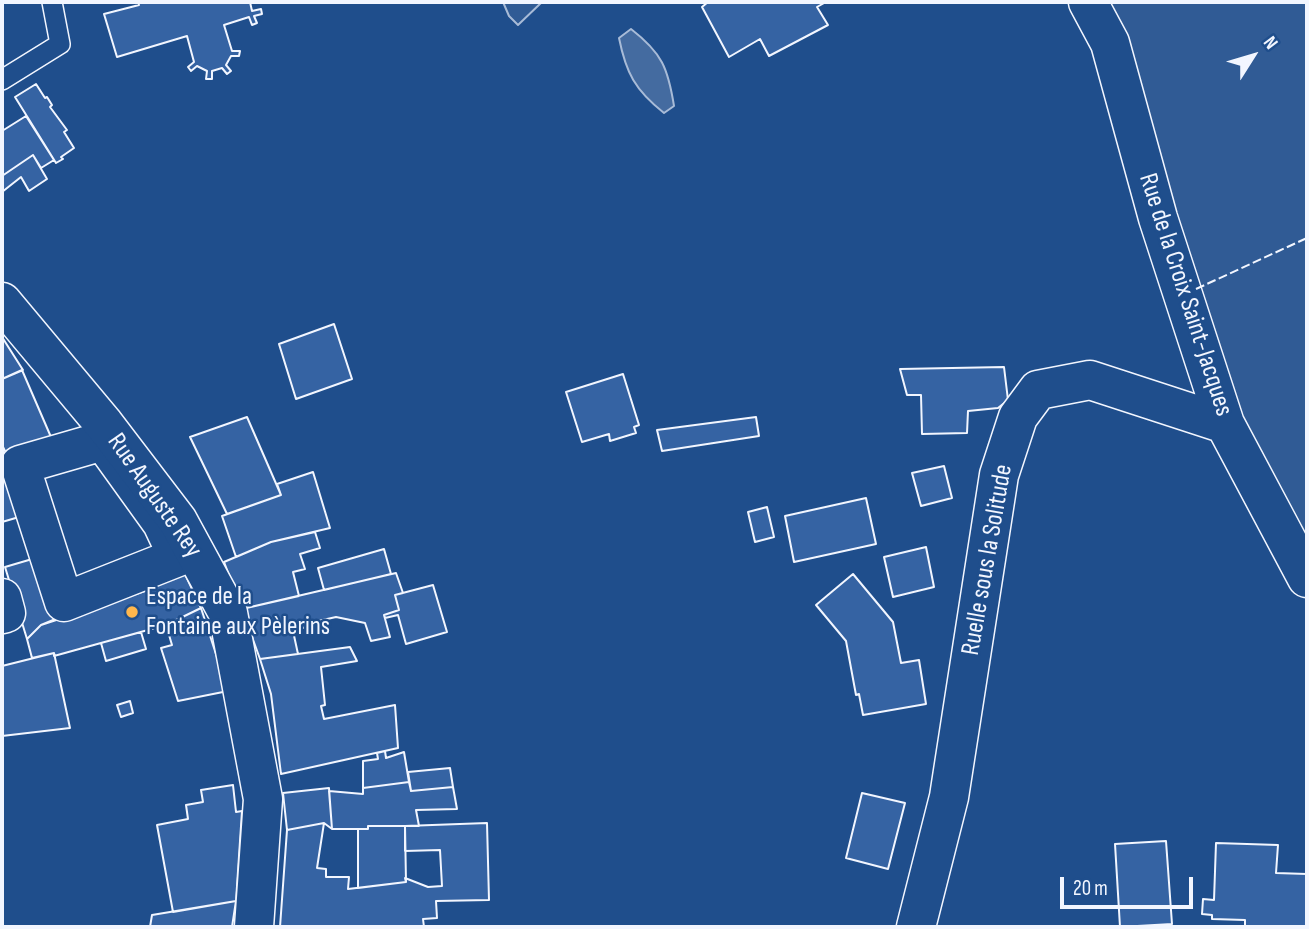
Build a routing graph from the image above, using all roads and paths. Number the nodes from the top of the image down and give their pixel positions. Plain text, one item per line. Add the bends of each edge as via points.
1 (52, 2) edge
2 (1088, 2) edge
3 (2, 80) edge
4 (2, 302) edge
5 (1225, 424) junction
6 (20, 465) joint
7 (1307, 578) edge
8 (2, 598) edge
9 (2, 614) edge
10 (254, 927) edge
11 (916, 927) edge

1 - 3 lane via 60,44
2 - 5 street, Rue de la Croix Saint-Jacques via 1110,43 1158,218
4 - 10 street, Rue Auguste Rey via 178,521 228,613 263,799
5 - 7 street, Rue de la Croix Saint-Jacques
5 - 11 street, Ruelle sous la Solitude via 1090,380 1038,390 1017,417 999,475 949,797
6 - 6 street via 64,602 178,557 162,523 103,441
8 - 9 street via 6,613

